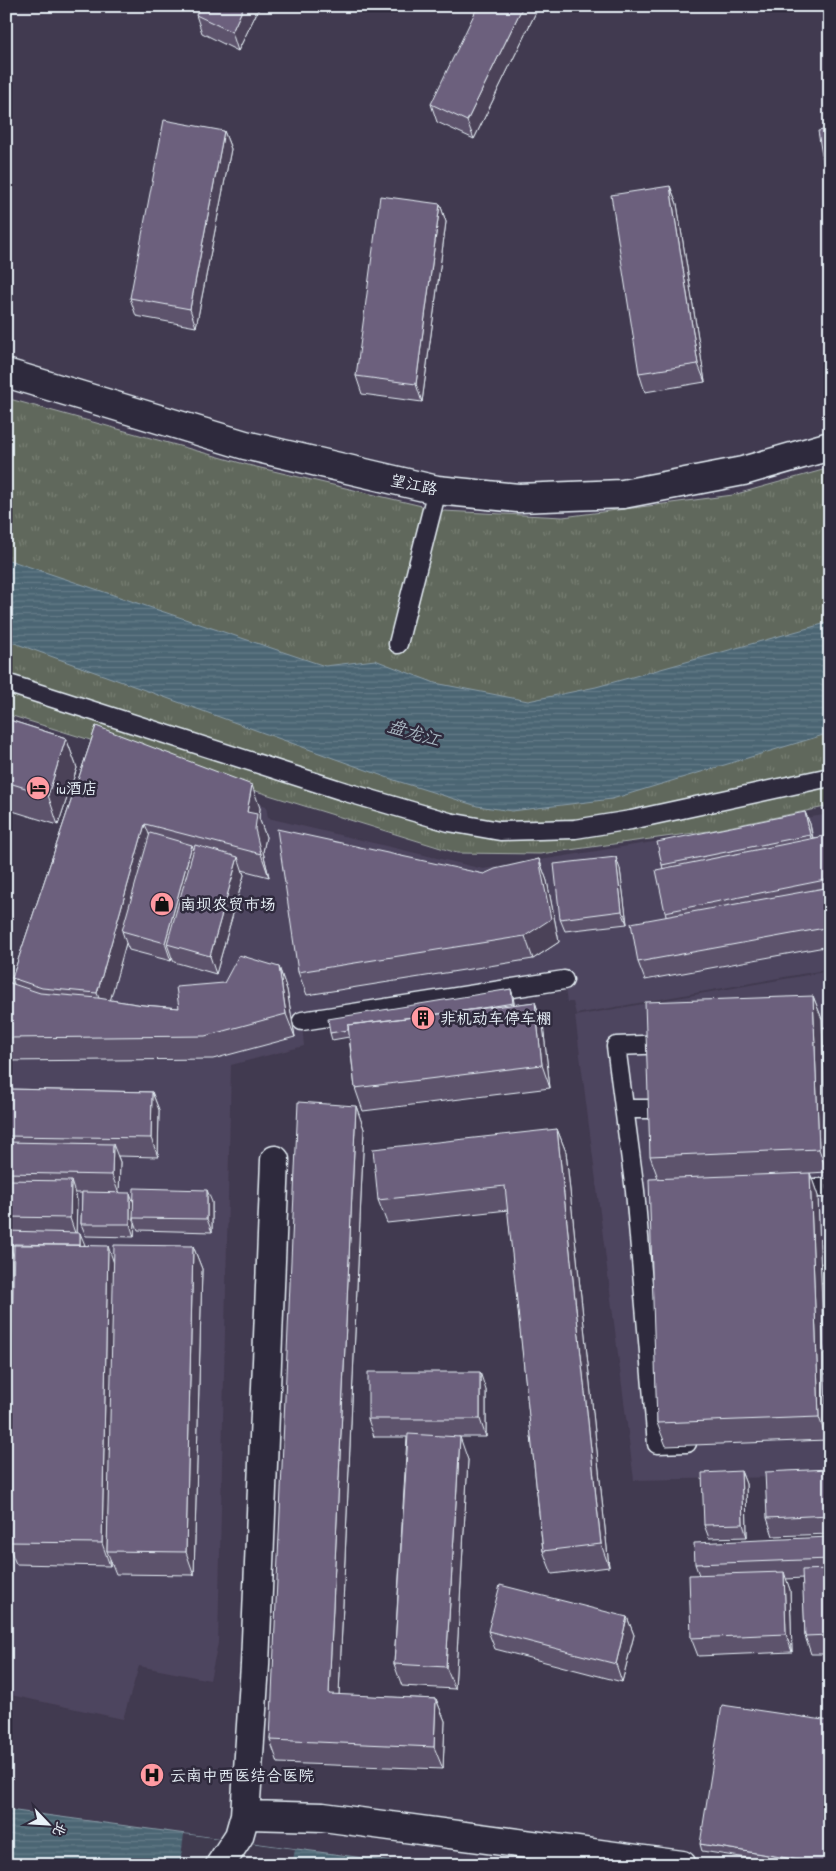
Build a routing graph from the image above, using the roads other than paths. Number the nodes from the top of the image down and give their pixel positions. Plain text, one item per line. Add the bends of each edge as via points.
1 (6, 373) edge
2 (830, 446) edge
3 (437, 490) junction
4 (398, 644) dead end
5 (6, 683) edge
6 (830, 777) edge
7 (564, 980) dead end
8 (302, 1021) dead end
9 (830, 1037) edge
10 (781, 1039) edge
11 (684, 1043) edge
12 (624, 1109) junction
13 (693, 1109) edge
14 (781, 1110) edge
15 (830, 1110) edge
16 (275, 1160) dead end
17 (830, 1188) edge
18 (771, 1189) edge
19 (655, 1190) edge
20 (635, 1191) junction
21 (830, 1273) edge
22 (780, 1274) edge
23 (662, 1277) edge
24 (642, 1278) junction
25 (785, 1359) edge
26 (650, 1362) junction
27 (669, 1362) edge
28 (830, 1365) edge
29 (705, 1442) edge
30 (242, 1825) junction
31 (611, 1860) edge
32 (220, 1865) edge
33 (682, 1865) edge

1 - 3 street, 望江路 via 245,445
2 - 3 street, 望江路 via 743,471 623,494 518,498
3 - 4 lane
5 - 6 lane via 346,792 449,822 500,830 575,829 632,820
7 - 8 lane
9 - 10 lane
11 - 12 lane via 616,1046
12 - 13 lane
12 - 20 lane
14 - 15 lane
16 - 30 street via 255,1665
17 - 18 lane
19 - 20 lane
20 - 24 lane
21 - 22 lane
23 - 24 lane
24 - 26 lane
25 - 28 lane via 814,1359
26 - 27 lane
26 - 29 lane via 657,1444
30 - 31 street via 323,1817
30 - 32 street
31 - 33 street

